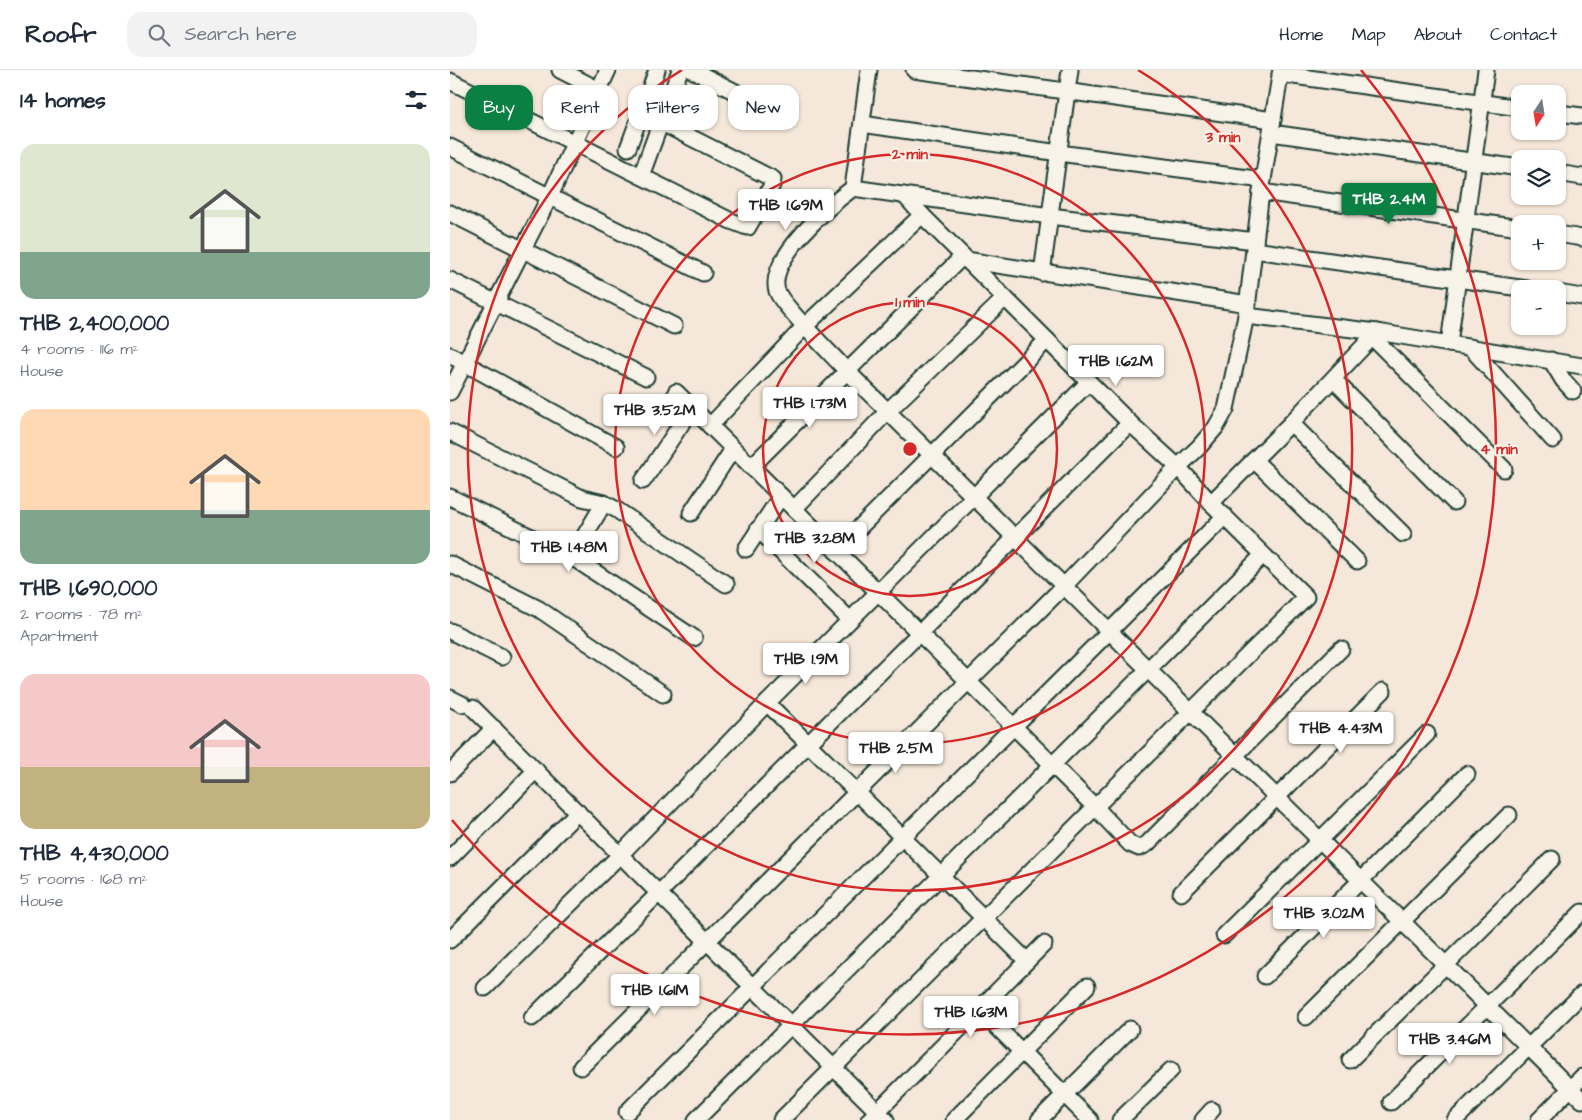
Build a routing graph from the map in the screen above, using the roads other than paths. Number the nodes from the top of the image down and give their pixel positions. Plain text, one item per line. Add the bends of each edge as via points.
1 (560, 70) edge
2 (608, 70) edge
3 (657, 70) edge
4 (680, 70) edge
5 (692, 70) edge
6 (870, 70) edge
7 (914, 70) edge
8 (1070, 70) edge
9 (1486, 70) edge
10 (1280, 72) edge
11 (450, 81) edge
12 (589, 85) edge
13 (601, 85) edge
14 (674, 85) edge
15 (728, 88) edge
16 (1067, 91) junction
17 (1481, 102) junction
18 (1511, 107) edge
19 (1566, 114) edge
20 (1582, 116) edge
21 (862, 124) junction
22 (1272, 126) junction
23 (581, 130) edge
24 (657, 130) edge
25 (676, 130) edge
26 (575, 144) junction
27 (450, 147) edge
28 (628, 148) dead end
29 (1059, 153) junction
30 (1473, 162) junction
31 (1511, 167) edge
32 (1566, 175) edge
33 (641, 176) junction
34 (1582, 177) edge
35 (1262, 186) junction
36 (853, 188) junction
37 (904, 195) junction
38 (550, 196) junction
39 (450, 213) edge
40 (922, 215) junction
41 (1050, 216) junction
42 (1465, 220) junction
43 (1511, 227) edge
44 (1566, 235) edge
45 (1582, 238) edge
46 (1255, 246) junction
47 (523, 250) junction
48 (964, 258) junction
49 (1042, 272) junction
50 (702, 273) dead end
51 (1457, 278) junction
52 (450, 280) edge
53 (1511, 286) edge
54 (1566, 294) edge
55 (1582, 297) edge
56 (1005, 298) junction
57 (495, 303) junction
58 (1247, 310) junction
59 (674, 326) dead end
60 (804, 327) junction
61 (1375, 335) junction
62 (1047, 340) junction
63 (1449, 344) junction
64 (1470, 347) junction
65 (450, 355) edge
66 (1550, 360) junction
67 (465, 363) junction
68 (1582, 366) edge
69 (848, 371) junction
70 (646, 377) dead end
71 (1334, 380) junction
72 (1089, 382) junction
73 (1573, 391) dead end
74 (450, 392) edge
75 (676, 392) dead end
76 (692, 408) junction
77 (888, 411) junction
78 (1130, 423) junction
79 (1291, 423) junction
80 (710, 426) junction
81 (450, 432) edge
82 (1553, 440) dead end
83 (616, 447) dead end
84 (733, 449) junction
85 (932, 455) junction
86 (1254, 460) junction
87 (751, 467) junction
88 (1178, 467) junction
89 (1504, 470) dead end
90 (643, 481) dead end
91 (450, 496) edge
92 (781, 496) junction
93 (974, 496) junction
94 (1454, 502) dead end
95 (604, 503) junction
96 (1211, 503) junction
97 (794, 508) junction
98 (691, 512) dead end
99 (1225, 516) junction
100 (758, 529) junction
101 (1403, 534) dead end
102 (1015, 537) junction
103 (746, 548) dead end
104 (836, 551) junction
105 (1263, 555) junction
106 (572, 557) junction
107 (1357, 561) dead end
108 (450, 564) edge
109 (726, 584) dead end
110 (1064, 586) junction
111 (878, 592) junction
112 (850, 620) junction
113 (450, 631) edge
114 (1110, 631) junction
115 (919, 633) junction
116 (694, 638) dead end
117 (1341, 649) dead end
118 (502, 657) dead end
119 (1148, 669) junction
120 (968, 681) junction
121 (1383, 691) dead end
122 (664, 694) dead end
123 (462, 703) edge
124 (767, 703) junction
125 (1191, 711) junction
126 (1014, 727) junction
127 (494, 728) junction
128 (1426, 734) dead end
129 (808, 744) junction
130 (1234, 755) junction
131 (1052, 765) junction
132 (536, 770) junction
133 (450, 773) edge
134 (1468, 774) dead end
135 (857, 792) junction
136 (1277, 797) junction
137 (1095, 807) junction
138 (578, 812) junction
139 (1509, 815) dead end
140 (903, 838) junction
141 (1320, 840) junction
142 (620, 855) junction
143 (450, 858) edge
144 (1552, 858) dead end
145 (941, 876) junction
146 (1361, 880) junction
147 (1181, 893) dead end
148 (658, 894) junction
149 (1582, 912) edge
150 (984, 918) junction
151 (1402, 921) junction
152 (1224, 935) dead end
153 (450, 940) edge
154 (707, 943) junction
155 (1044, 944) dead end
156 (1027, 961) junction
157 (1446, 964) junction
158 (1265, 976) dead end
159 (1087, 986) dead end
160 (485, 988) dead end
161 (753, 988) junction
162 (1582, 994) edge
163 (1488, 1006) junction
164 (979, 1009) junction
165 (1306, 1017) dead end
166 (532, 1018) dead end
167 (792, 1026) junction
168 (1130, 1029) dead end
169 (1529, 1047) junction
170 (1021, 1052) junction
171 (1350, 1060) dead end
172 (581, 1067) dead end
173 (834, 1068) junction
174 (1171, 1070) dead end
175 (1582, 1077) edge
176 (1570, 1088) junction
177 (1064, 1094) junction
178 (1582, 1100) edge
179 (1391, 1102) dead end
180 (626, 1112) dead end
181 (878, 1117) edge
182 (696, 1120) edge
183 (781, 1120) edge
184 (954, 1120) edge
185 (1039, 1120) edge
186 (1090, 1120) edge
187 (1120, 1120) edge
188 (1455, 1120) edge
189 (1539, 1120) edge

1 - 12 street
2 - 13 street
3 - 28 street
4 - 14 street
5 - 15 street
6 - 21 street
7 - 16 street
8 - 16 street
9 - 17 street
10 - 17 street
10 - 22 street
11 - 26 street
16 - 22 street
16 - 29 street
17 - 18 street
17 - 30 street
19 - 20 street
21 - 29 street
21 - 36 street
22 - 30 street
22 - 35 street
23 - 26 street
24 - 33 street
25 - 33 street via 773,179 752,223 744,226
26 - 33 street
26 - 38 street
27 - 38 street
29 - 35 street
29 - 41 street
30 - 31 street
30 - 42 street
32 - 34 street
35 - 42 street
35 - 46 street
36 - 37 street
36 - 60 street via 823,212 786,254 778,270 776,289
37 - 40 street
37 - 41 street
38 - 47 street
38 - 50 street
39 - 47 street
40 - 48 street
40 - 60 street
41 - 46 street
41 - 49 street
42 - 43 street
42 - 51 street
44 - 45 street
46 - 51 street
46 - 58 street
47 - 57 street
47 - 59 street
48 - 49 street
48 - 56 street
48 - 69 street
49 - 58 street
51 - 53 street
51 - 63 street
52 - 57 street
54 - 55 street
56 - 62 street
56 - 77 street
57 - 67 street
57 - 70 street
58 - 61 street
58 - 88 street via 1226,409 1216,427
60 - 69 street
60 - 80 street
61 - 63 street
61 - 71 street
61 - 89 street
62 - 72 street
62 - 85 street
63 - 64 street
64 - 66 street
64 - 82 street
65 - 67 street
66 - 68 street
66 - 73 street
67 - 74 street
67 - 83 street
69 - 77 street
69 - 87 street
71 - 79 street
71 - 94 street
72 - 78 street
72 - 93 street
75 - 76 street
76 - 80 street
76 - 90 street
77 - 85 street
77 - 97 street
78 - 88 street
78 - 102 street
79 - 86 street
79 - 101 street
80 - 84 street
81 - 95 street via 576,496
84 - 87 street
84 - 98 street
85 - 93 street
85 - 104 street
86 - 96 street
86 - 107 street
87 - 92 street
88 - 96 street
88 - 110 street
91 - 106 street
92 - 97 street
92 - 100 street
93 - 102 street
93 - 111 street
95 - 106 street
95 - 109 street
96 - 99 street
97 - 104 street
99 - 105 street
99 - 114 street
100 - 103 street
100 - 112 street
102 - 110 street
102 - 115 street
104 - 111 street
105 - 119 street
105 - 125 street via 1306,597
106 - 116 street
108 - 122 street via 539,610
110 - 114 street
110 - 120 street
111 - 112 street
111 - 115 street
112 - 124 street
113 - 118 street
114 - 119 street
114 - 126 street
115 - 120 street
115 - 129 street
117 - 130 street
119 - 125 street
119 - 131 street
120 - 126 street
120 - 135 street
121 - 136 street
123 - 127 street
124 - 129 street
124 - 142 street
125 - 130 street
125 - 137 street
126 - 131 street
126 - 140 street
127 - 132 street
127 - 133 street
128 - 141 street
129 - 135 street
129 - 148 street
130 - 136 street
130 - 137 street via 1147,844 1139,848 1130,844
131 - 137 street
131 - 145 street
132 - 138 street
132 - 143 street
134 - 146 street
135 - 140 street
135 - 154 street
136 - 141 street
136 - 147 street
137 - 150 street
138 - 142 street
138 - 153 street
139 - 151 street
140 - 145 street
140 - 161 street
141 - 146 street
141 - 152 street
142 - 148 street
142 - 160 street
144 - 157 street
145 - 150 street
145 - 167 street
146 - 151 street
146 - 158 street
148 - 154 street
148 - 166 street
149 - 163 street
150 - 156 street
150 - 173 street
151 - 157 street
151 - 165 street
154 - 161 street
154 - 172 street
155 - 156 street
156 - 164 street
157 - 163 street
157 - 171 street
159 - 170 street
161 - 167 street
161 - 180 street
162 - 169 street
163 - 169 street
163 - 179 street
164 - 170 street
164 - 181 street
167 - 173 street
167 - 182 street
168 - 177 street
169 - 176 street
169 - 188 street
170 - 177 street
170 - 184 street
173 - 181 street
173 - 183 street
174 - 187 street
175 - 176 street
176 - 178 street
176 - 189 street
177 - 185 street
177 - 186 street

